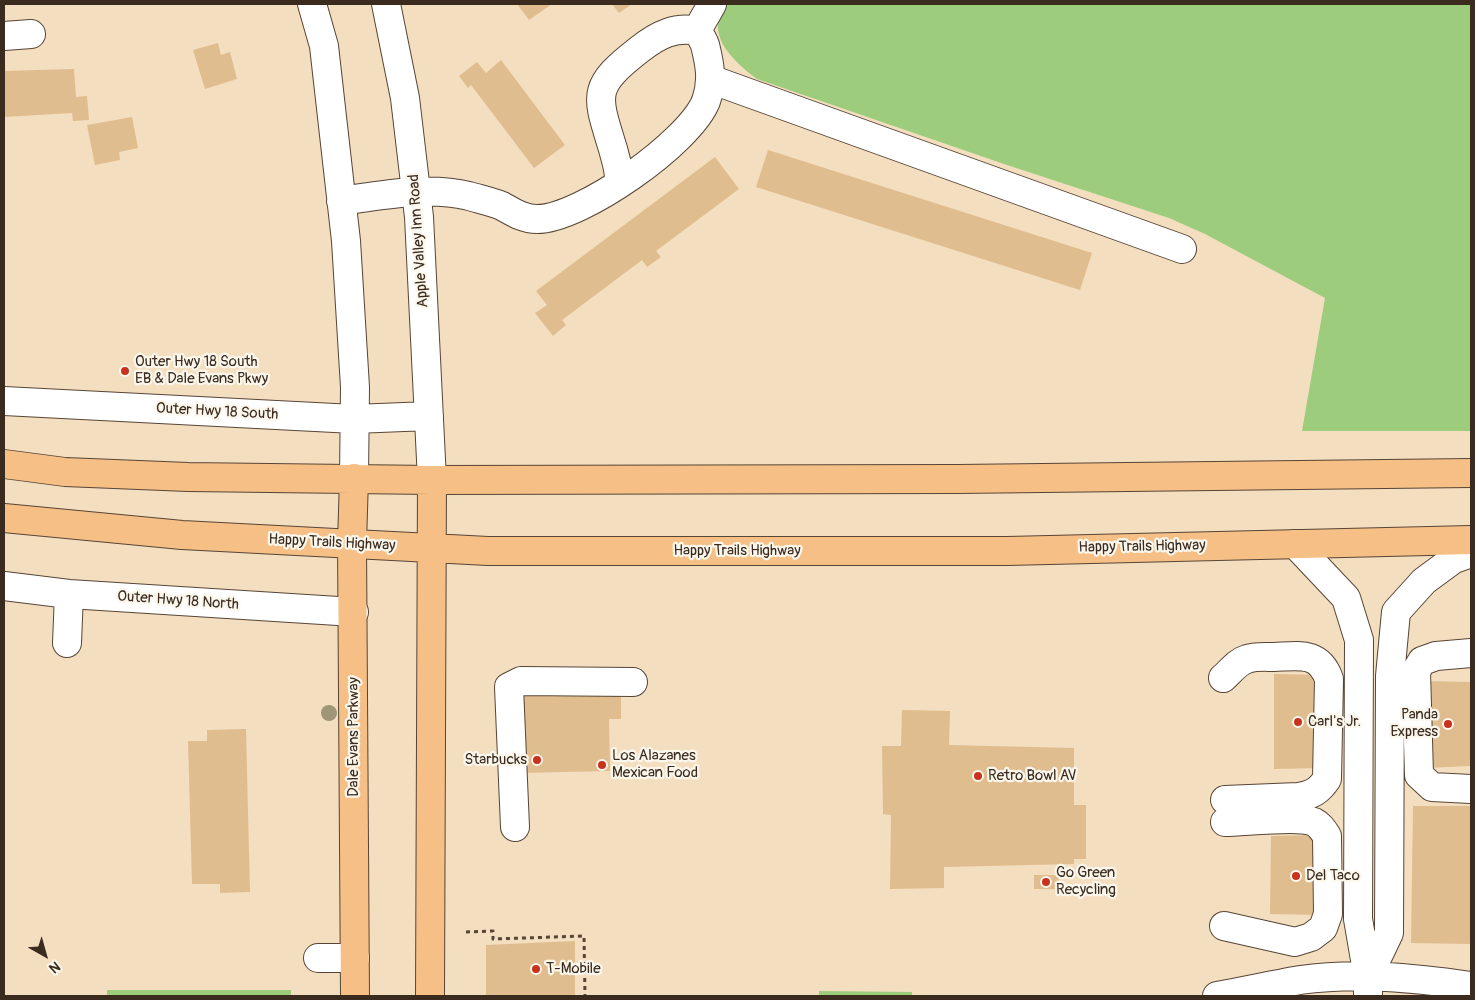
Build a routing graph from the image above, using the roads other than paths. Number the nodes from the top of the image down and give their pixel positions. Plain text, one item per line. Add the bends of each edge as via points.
1 (312, 4) edge
2 (386, 4) edge
3 (712, 4) edge
4 (699, 31) junction
5 (31, 34) dead end
6 (4, 36) edge
7 (710, 79) junction
8 (619, 183) junction
9 (416, 191) junction
10 (341, 201) junction
11 (1182, 249) dead end
12 (4, 401) edge
13 (429, 416) junction
14 (354, 419) junction
15 (4, 464) edge
16 (1471, 473) edge
17 (354, 478) junction
18 (432, 480) junction
19 (4, 518) edge
20 (1471, 540) edge
21 (352, 544) junction
22 (1295, 544) junction
23 (432, 549) junction
24 (1471, 553) edge
25 (4, 586) edge
26 (69, 594) junction
27 (354, 612) junction
28 (67, 643) dead end
29 (1471, 653) edge
30 (1223, 678) dead end
31 (633, 682) dead end
32 (1471, 789) edge
33 (516, 827) dead end
34 (1224, 926) dead end
35 (318, 958) dead end
36 (355, 958) junction
37 (1368, 986) edge
38 (1471, 986) edge
39 (355, 996) edge
40 (430, 996) edge
41 (1217, 996) edge

1 - 10 street via 324,46
2 - 9 street, Apple Valley Inn Road via 405,98
3 - 4 street
4 - 7 street
4 - 8 street via 678,29 664,33 632,55 602,85 601,110 620,175
5 - 6 street
7 - 8 street via 705,102 688,128
7 - 11 street
8 - 9 street via 576,209 537,219 519,216 501,206 467,196
9 - 10 street
9 - 13 street, Apple Valley Inn Road
10 - 14 street via 355,387
12 - 14 street, Outer Hwy 18 South
13 - 14 street, Outer Hwy 18 South
13 - 18 street, Apple Valley Inn Road
14 - 17 street
15 - 17 main road via 65,472 131,475
16 - 18 main road
17 - 18 main road
17 - 21 main road, Dale Evans Parkway
18 - 23 main road
19 - 21 main road, Happy Trails Highway via 182,535
20 - 22 main road, Happy Trails Highway
21 - 23 main road, Happy Trails Highway
21 - 27 main road, Dale Evans Parkway
22 - 23 main road, Happy Trails Highway via 1007,550
22 - 37 street via 1346,598 1359,640 1358,920
23 - 40 main road
24 - 37 street via 1454,559 1424,581 1396,612 1390,676 1389,933
25 - 26 street, Outer Hwy 18 North
26 - 27 street, Outer Hwy 18 North
26 - 28 street
27 - 36 main road, Dale Evans Parkway
29 - 32 street via 1436,656 1422,661 1416,672 1419,775 1432,787
30 - 34 street via 1248,658 1304,656 1315,659 1329,679 1327,779 1321,789 1309,796 1225,811 1313,822 1322,828 1327,836 1328,914 1322,928 1311,937 1295,942
31 - 33 street via 521,680 510,687
35 - 36 street
36 - 39 main road, Dale Evans Parkway
37 - 38 street via 1417,978
37 - 41 street via 1301,980

